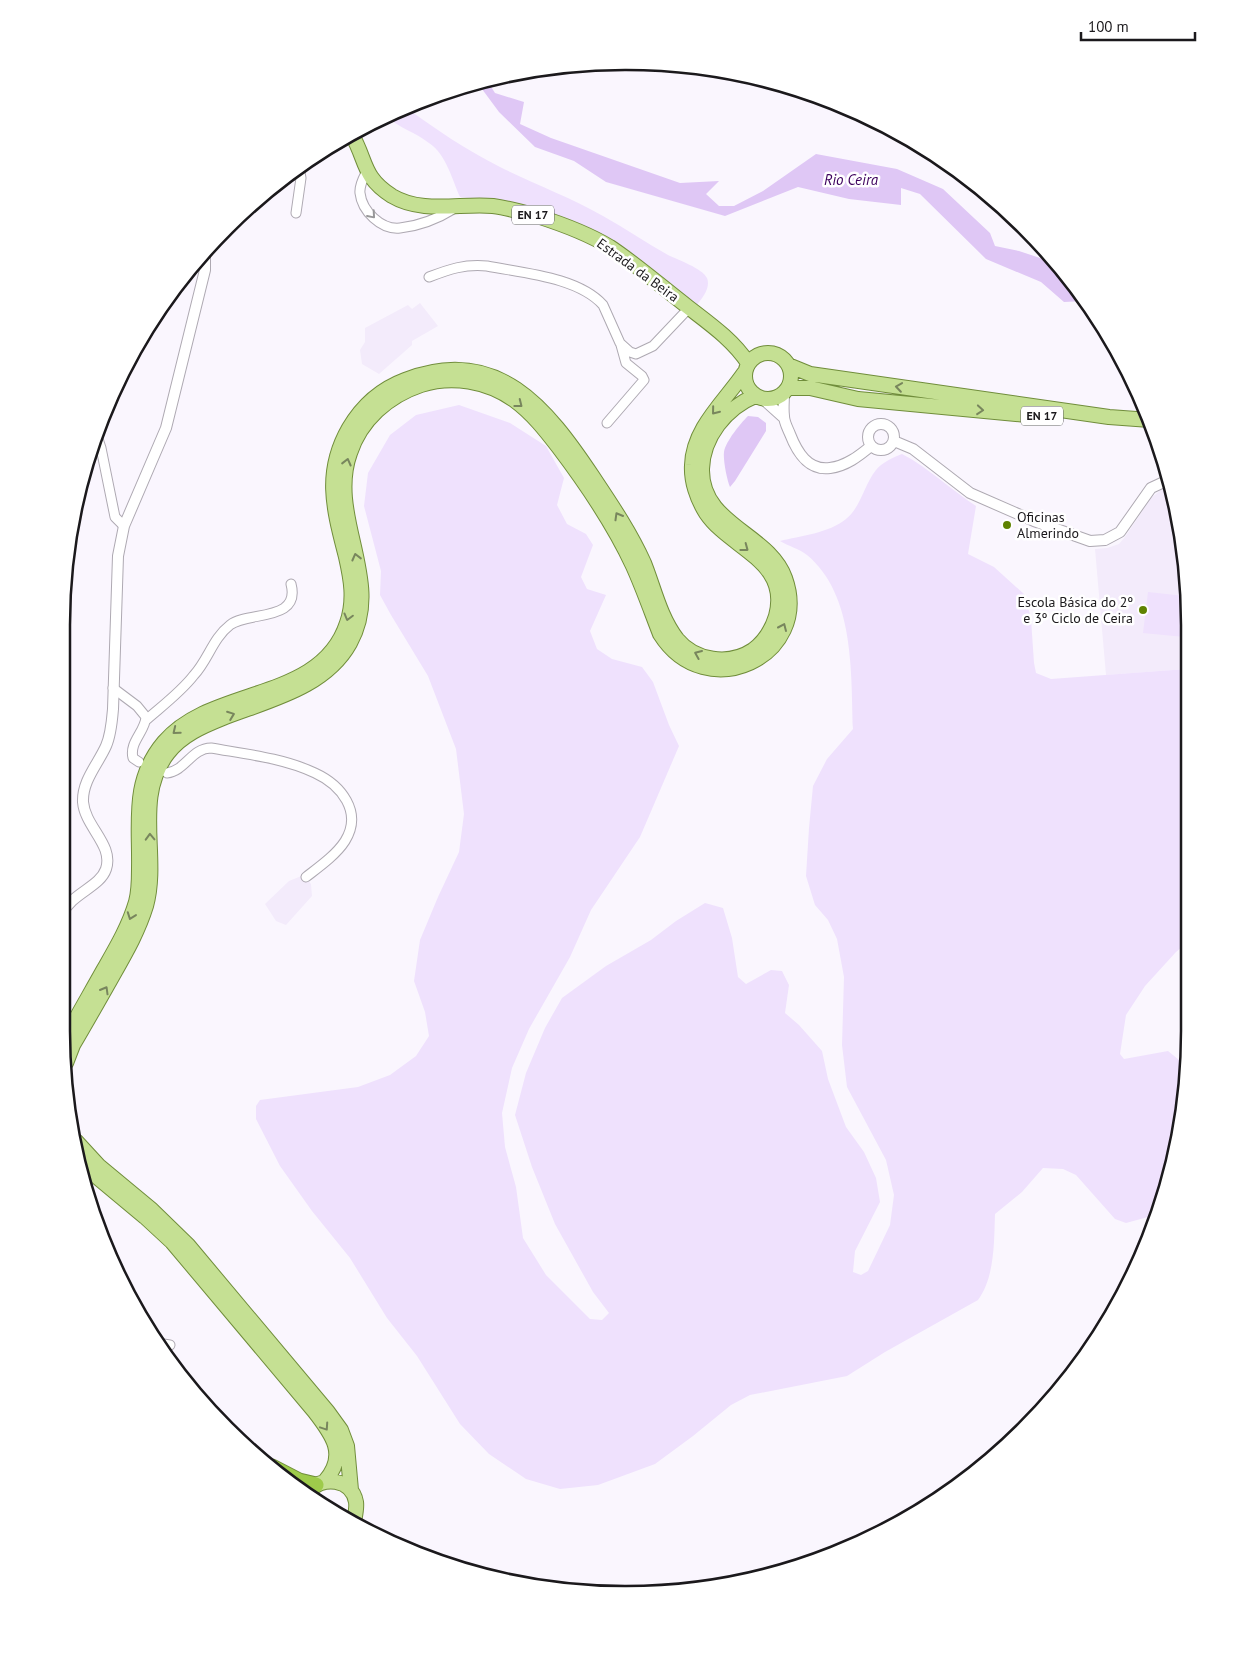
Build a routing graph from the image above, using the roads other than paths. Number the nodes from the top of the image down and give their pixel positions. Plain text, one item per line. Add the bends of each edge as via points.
1 (354, 141) edge
2 (366, 171) junction
3 (301, 176) edge
4 (458, 207) junction
5 (296, 213) dead end
6 (205, 262) edge
7 (430, 277) dead end
8 (689, 308) junction
9 (717, 329) junction
10 (620, 343) junction
11 (766, 353) junction
12 (788, 365) junction
13 (746, 368) junction
14 (786, 390) junction
15 (760, 398) junction
16 (784, 418) junction
17 (1141, 419) edge
18 (607, 424) dead end
19 (1145, 428) edge
20 (894, 441) junction
21 (100, 445) edge
22 (871, 446) junction
23 (1162, 482) edge
24 (124, 526) junction
25 (291, 584) dead end
26 (113, 688) junction
27 (146, 720) junction
28 (139, 762) dead end
29 (167, 773) dead end
30 (306, 877) dead end
31 (70, 903) edge
32 (70, 1029) edge
33 (71, 1052) edge
34 (83, 1150) edge
35 (88, 1170) edge
36 (303, 1482) edge
37 (316, 1486) edge
38 (350, 1490) junction
39 (354, 1515) edge

1 - 2 main road, Estrada da Beira / EN 17
2 - 4 main road, Estrada da Beira / EN 17 via 372,180 394,197 421,206
2 -> 4 street via 360,193 364,206 374,219 387,226 399,228 422,223
3 - 5 street
4 - 8 main road, Estrada da Beira / EN 17 via 492,206 515,210 586,234 610,247
6 - 24 street via 166,428
7 - 10 street via 473,265 571,284 603,305
8 - 9 main road, Estrada da Beira / EN 17
8 - 10 street via 644,352 630,352
9 - 11 main road, Estrada da Beira / EN 17
9 - 13 main road, Estrada da Beira / EN 17 via 738,349
10 - 18 street via 626,363 644,380
11 - 12 main road via 779,356
11 - 13 main road via 756,356
12 - 14 main road via 791,380
17 -> 12 main road, EN 17 via 819,375
13 - 15 main road via 746,386
13 -> 32 main road via 698,438 692,463 693,480 711,519 768,570 778,603 775,620 760,644 744,654 724,660 696,654 681,644 665,618 641,558 617,514 571,445 547,416 516,388 479,372 451,369 409,378 372,400 346,433 332,478 334,507 352,591 344,631 333,649 310,670 194,718 175,731 155,753 145,773 139,797 137,900 121,938
14 - 15 main road via 772,400
14 - 16 street
14 -> 19 main road, EN 17 via 803,387 858,399
15 - 16 street
33 -> 15 main road via 142,920 151,878 149,802 153,782 163,761 178,743 200,728 315,680 338,661 354,635 362,604 362,583 345,510 344,475 357,436 377,411 406,391 448,380 478,384 515,400 550,437 600,507 632,564 665,642 691,664 724,670 753,662 769,650 782,633 789,606 787,587 778,564 720,514 702,475 704,454 717,427 734,407
16 - 22 street via 798,452 817,468 839,466
20 - 22 street via 885,450
20 - 22 street via 891,428 877,424 868,432
20 - 23 street via 913,449 970,493 1090,541 1105,540 1120,532 1151,488
21 - 24 street via 115,517
24 - 26 street via 118,556
25 - 27 street via 293,595 286,606 273,614 246,618 230,625 212,646 194,676
26 - 27 street via 139,708
26 - 31 street via 110,734 89,777 83,801 87,820 106,850 108,864 102,877
27 - 28 street via 132,751 133,758
29 - 30 street via 177,770 200,750 211,748 284,762 330,781 349,806 352,814 350,831 340,847
34 - 38 main road via 188,1245 328,1412 341,1430 347,1446
35 -> 37 main road via 172,1242 314,1411 329,1432 337,1454 335,1468
36 - 37 highway
37 - 38 main road via 341,1483
38 - 39 main road via 356,1502

